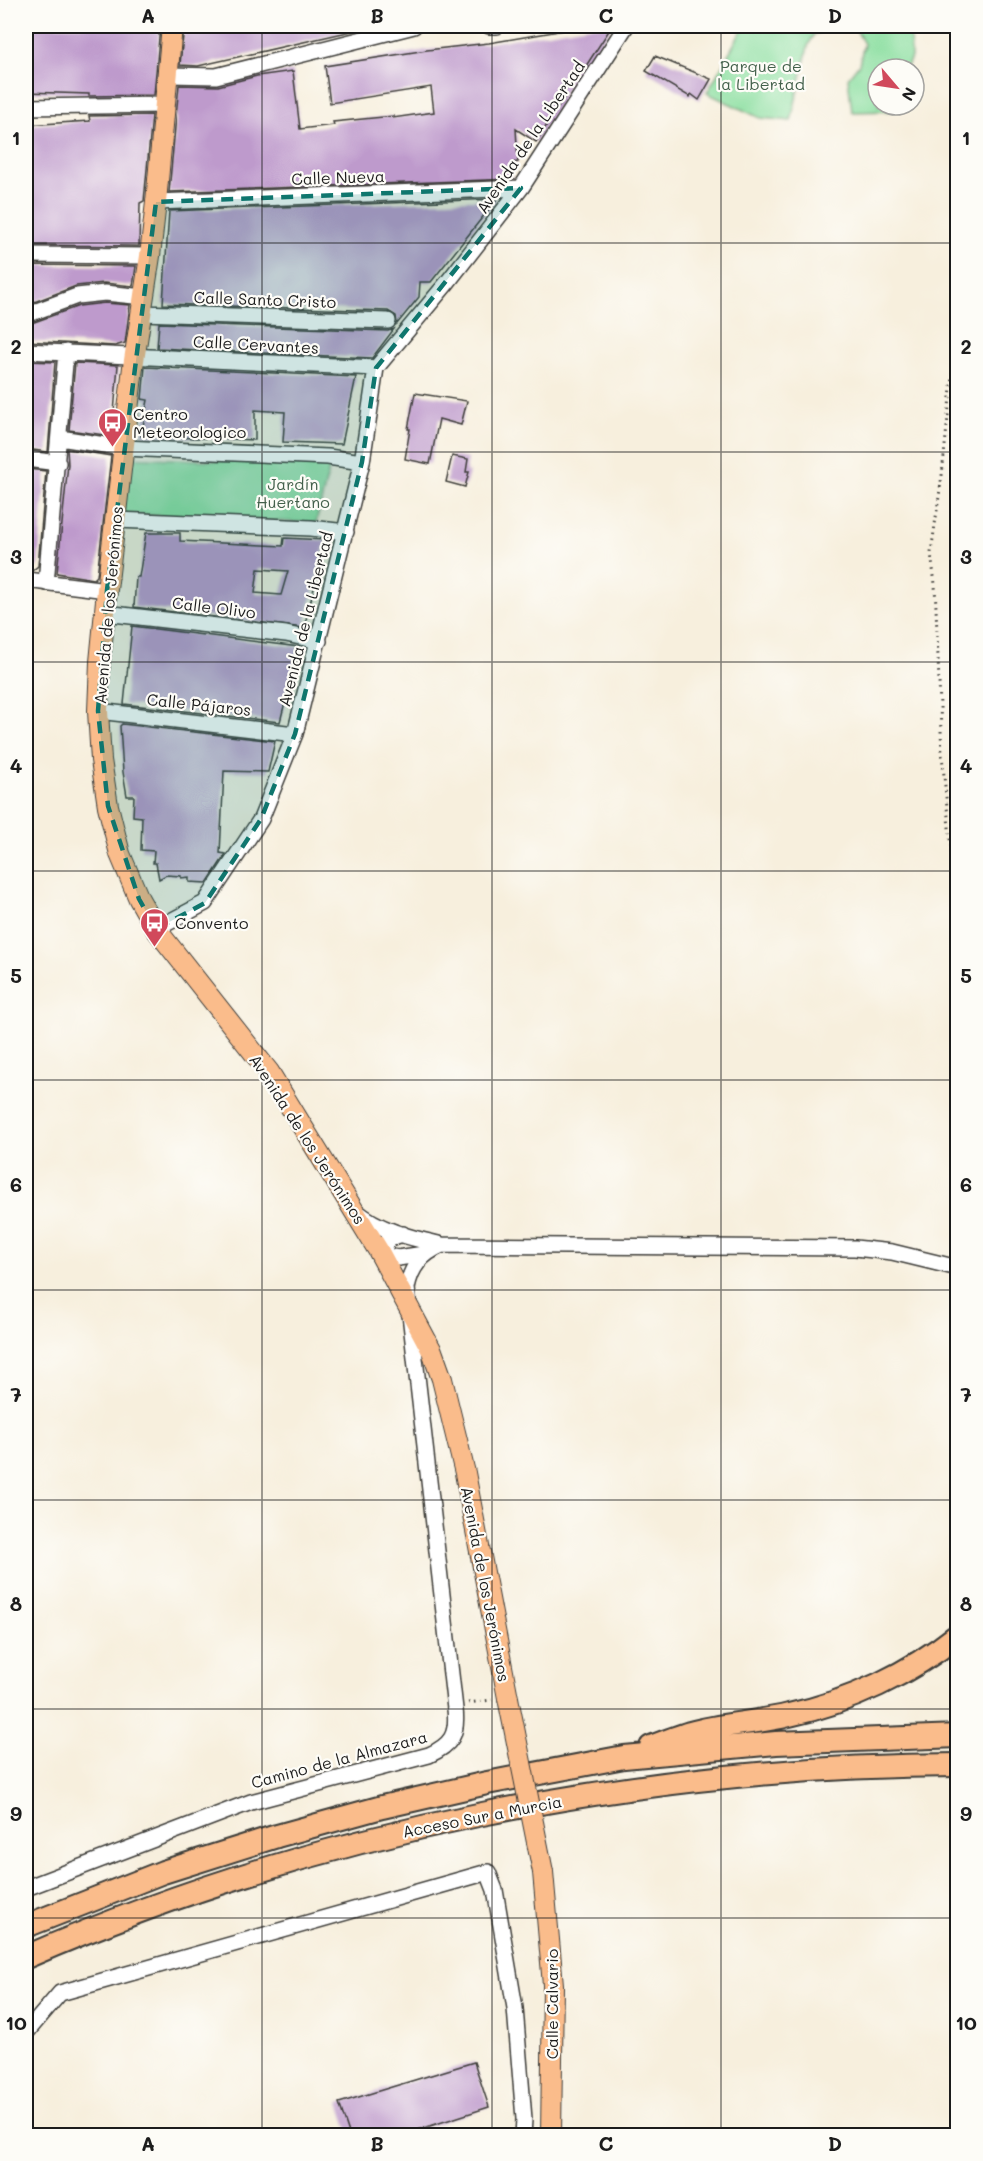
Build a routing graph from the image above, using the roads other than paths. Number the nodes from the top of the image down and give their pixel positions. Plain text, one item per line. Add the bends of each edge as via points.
1 (172, 26) edge
2 (414, 26) edge
3 (489, 26) edge
4 (497, 26) edge
5 (626, 26) edge
6 (169, 75) junction
7 (164, 105) junction
8 (26, 107) edge
9 (521, 188) junction
10 (156, 202) junction
11 (26, 255) edge
12 (150, 256) junction
13 (143, 305) junction
14 (26, 315) edge
15 (388, 321) dead end
16 (26, 351) edge
17 (66, 352) junction
18 (135, 356) junction
19 (376, 368) junction
20 (60, 438) junction
21 (124, 448) junction
22 (26, 459) edge
23 (362, 462) junction
24 (58, 463) junction
25 (116, 520) junction
26 (346, 532) junction
27 (26, 580) edge
28 (46, 583) junction
29 (106, 590) junction
30 (105, 613) junction
31 (319, 641) junction
32 (98, 711) junction
33 (295, 734) junction
34 (156, 929) junction
35 (352, 1208) junction
36 (403, 1234) junction
37 (442, 1245) junction
38 (381, 1254) junction
39 (424, 1254) junction
40 (957, 1268) edge
41 (408, 1304) junction
42 (957, 1635) edge
43 (957, 1736) edge
44 (624, 1756) junction
45 (957, 1765) edge
46 (543, 1872) joint
47 (26, 1888) edge
48 (26, 1926) edge
49 (26, 1957) edge
50 (26, 2033) edge
51 (523, 2136) edge
52 (551, 2136) edge

1 - 6 main road, Avenida de los Jerónimos
2 - 6 street via 216,76
3 - 4 street
5 - 9 street, Avenida de la Libertad
6 - 7 main road, Avenida de los Jerónimos
7 - 8 street
7 - 10 main road, Avenida de los Jerónimos
9 - 10 street, Calle Nueva
9 - 19 street, Avenida de la Libertad
10 - 12 main road, Avenida de los Jerónimos
11 - 12 street
12 - 13 main road, Avenida de los Jerónimos
13 - 14 street, Calle Santo Cristo via 105,293 77,296
13 - 15 street, Calle Santo Cristo
13 - 18 main road, Avenida de los Jerónimos
16 - 17 street, Calle Cervantes
17 - 18 street, Calle Cervantes
17 - 20 street
18 - 19 street, Calle Cervantes
18 - 21 main road, Avenida de los Jerónimos
19 - 23 street, Avenida de la Libertad
20 - 21 street
20 - 24 street
21 - 23 street
21 - 25 main road, Avenida de los Jerónimos
22 - 24 street
23 - 26 street, Avenida de la Libertad
24 - 28 street
25 - 26 street
25 - 29 main road, Avenida de los Jerónimos
26 - 31 street, Avenida de la Libertad
27 - 28 street
28 - 29 street
29 - 30 main road, Avenida de los Jerónimos
30 - 31 street, Calle Olivo
30 - 32 main road, Avenida de los Jerónimos
31 - 33 street, Avenida de la Libertad
32 - 33 street, Calle Pájaros
32 - 34 main road, Avenida de los Jerónimos via 106,794 120,854
33 - 34 street, Avenida de la Libertad via 261,819 206,903
34 - 35 main road, Avenida de los Jerónimos via 269,1072
35 - 36 street
35 - 38 main road, Avenida de los Jerónimos
36 - 37 street
36 - 38 street via 389,1238
37 - 39 street
37 - 40 street via 855,1248 892,1252
38 - 39 street via 398,1258
38 - 41 main road, Avenida de los Jerónimos
39 - 41 street, Camino de la Almazara via 409,1280
41 - 46 main road, Avenida de los Jerónimos, bridge via 432,1350 452,1418
41 - 47 street, Camino de la Almazara via 455,1705 455,1730 450,1741 429,1755 251,1802
42 - 44 highway via 902,1673 837,1703 691,1733
43 - 44 highway, Acceso Sur a Murcia via 787,1743
44 - 48 highway, Acceso Sur a Murcia via 466,1788 277,1836 163,1872
45 - 49 highway, Acceso Sur a Murcia via 766,1773 679,1782 492,1812 386,1836 250,1874
46 - 52 main road, Calle Calvario via 554,1985
50 - 51 street via 60,1993 488,1872 495,1890 514,2008

